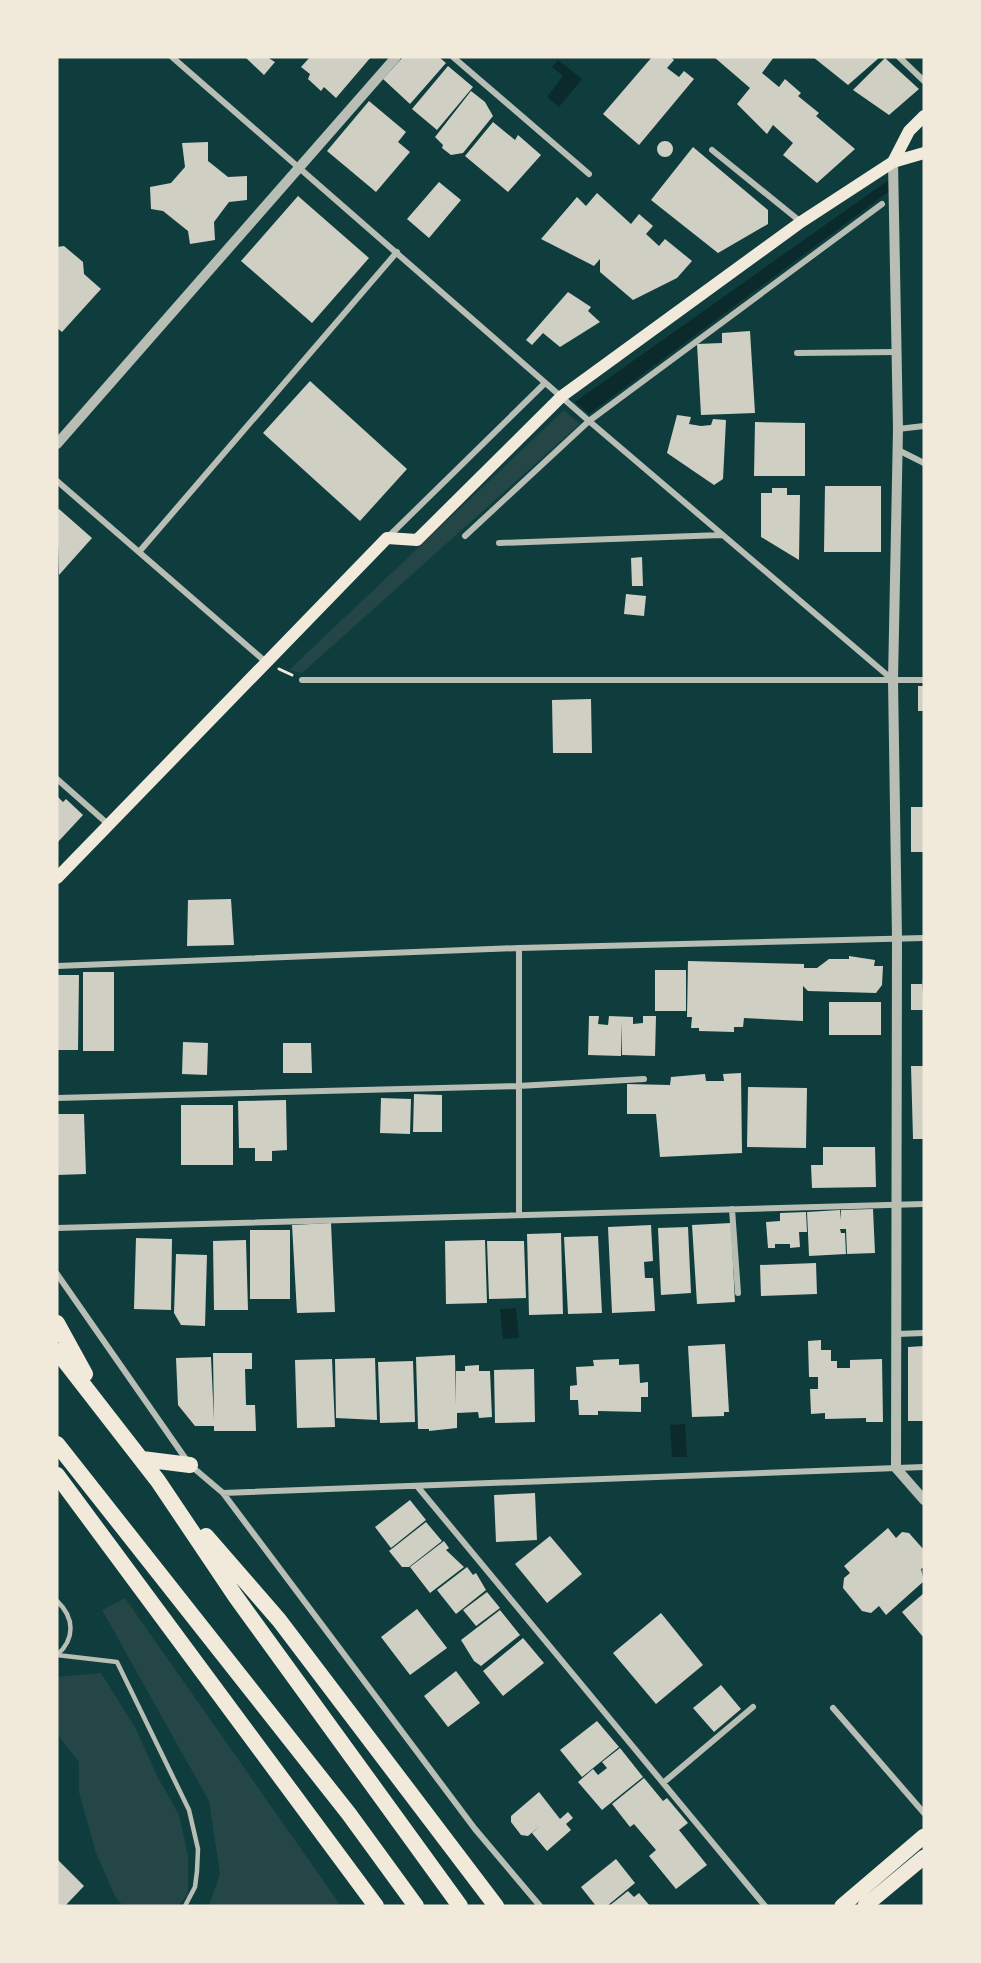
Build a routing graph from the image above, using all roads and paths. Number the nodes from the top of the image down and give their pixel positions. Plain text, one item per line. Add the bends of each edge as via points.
1 (172, 57) edge
2 (396, 57) edge
3 (453, 57) edge
4 (898, 57) edge
5 (924, 81) edge
6 (924, 116) edge
7 (712, 150) dead end
8 (924, 153) edge
9 (893, 162) junction
10 (300, 166) junction
11 (589, 174) dead end
12 (882, 204) dead end
13 (801, 222) junction
14 (397, 252) junction
15 (897, 352) junction
16 (797, 353) dead end
17 (545, 383) junction
18 (562, 396) junction
19 (589, 421) junction
20 (924, 426) edge
21 (898, 429) junction
22 (57, 444) edge
23 (897, 450) junction
24 (924, 463) edge
25 (57, 481) edge
26 (723, 535) junction
27 (465, 536) dead end
28 (387, 538) junction
29 (499, 543) dead end
30 (139, 552) junction
31 (267, 663) junction
32 (302, 680) joint
33 (893, 680) junction
34 (924, 680) edge
35 (57, 779) edge
36 (109, 825) junction
37 (57, 878) edge
38 (897, 938) junction
39 (924, 938) edge
40 (519, 948) junction
41 (57, 966) edge
42 (644, 1079) dead end
43 (518, 1086) junction
44 (57, 1098) edge
45 (897, 1204) junction
46 (924, 1204) edge
47 (732, 1209) junction
48 (519, 1215) junction
49 (57, 1228) edge
50 (57, 1275) edge
51 (738, 1293) dead end
52 (57, 1323) edge
53 (924, 1333) edge
54 (897, 1334) junction
55 (57, 1351) edge
56 (108, 1414) junction
57 (57, 1444) edge
58 (142, 1459) junction
59 (190, 1465) junction
60 (924, 1467) edge
61 (896, 1468) junction
62 (57, 1475) edge
63 (158, 1481) junction
64 (417, 1486) junction
65 (223, 1493) junction
66 (924, 1500) edge
67 (57, 1601) edge
68 (57, 1655) edge
69 (753, 1707) dead end
70 (833, 1708) dead end
71 (663, 1783) junction
72 (924, 1813) edge
73 (924, 1836) edge
74 (924, 1857) edge
75 (185, 1906) edge
76 (376, 1906) edge
77 (416, 1906) edge
78 (460, 1906) edge
79 (496, 1906) edge
80 (540, 1906) edge
81 (765, 1906) edge
82 (842, 1906) edge
83 (865, 1906) edge

1 - 10 street
2 - 10 street
3 - 11 street
4 - 5 street
6 - 9 main road via 909,131
7 - 13 street
8 - 9 main road
9 - 13 main road
9 - 15 street
10 - 14 street
10 - 22 street
12 - 19 street
13 - 18 main road
14 - 17 street
14 - 30 street
15 - 16 street
15 - 21 street
17 - 18 street
17 - 28 street
18 - 19 street
18 - 28 main road via 417,540
19 - 26 street
19 - 27 street
20 - 21 street
21 - 23 street
23 - 24 street
23 - 33 street
25 - 30 street
26 - 29 street
26 - 33 street
28 - 31 main road
30 - 31 street
31 - 32 path
31 - 36 main road
32 - 33 street
33 - 34 street
33 - 38 street
35 - 36 street
36 - 37 main road
38 - 39 street
38 - 40 street
38 - 45 street
40 - 41 street
40 - 43 street
42 - 43 street
43 - 44 street
43 - 48 street
45 - 46 street
45 - 47 street
45 - 54 street
47 - 48 street
47 - 51 street
48 - 49 street
50 - 59 street
52 - 56 highway
53 - 54 street
54 - 61 street
55 - 56 highway
56 - 58 highway
57 - 77 highway
58 - 59 highway
58 - 63 highway
59 - 65 street
60 - 61 street
61 - 64 street
61 - 66 street
62 - 76 highway
63 - 78 highway via 236,1597
63 - 79 highway via 279,1620
64 - 65 street
64 - 71 street
65 - 80 street via 475,1829
67 - 68 lane via 65,1609 71,1629 65,1648
68 - 75 lane via 117,1662 189,1810 198,1849 195,1887
69 - 71 street
70 - 72 street
71 - 81 street
73 - 82 main road
74 - 83 main road

